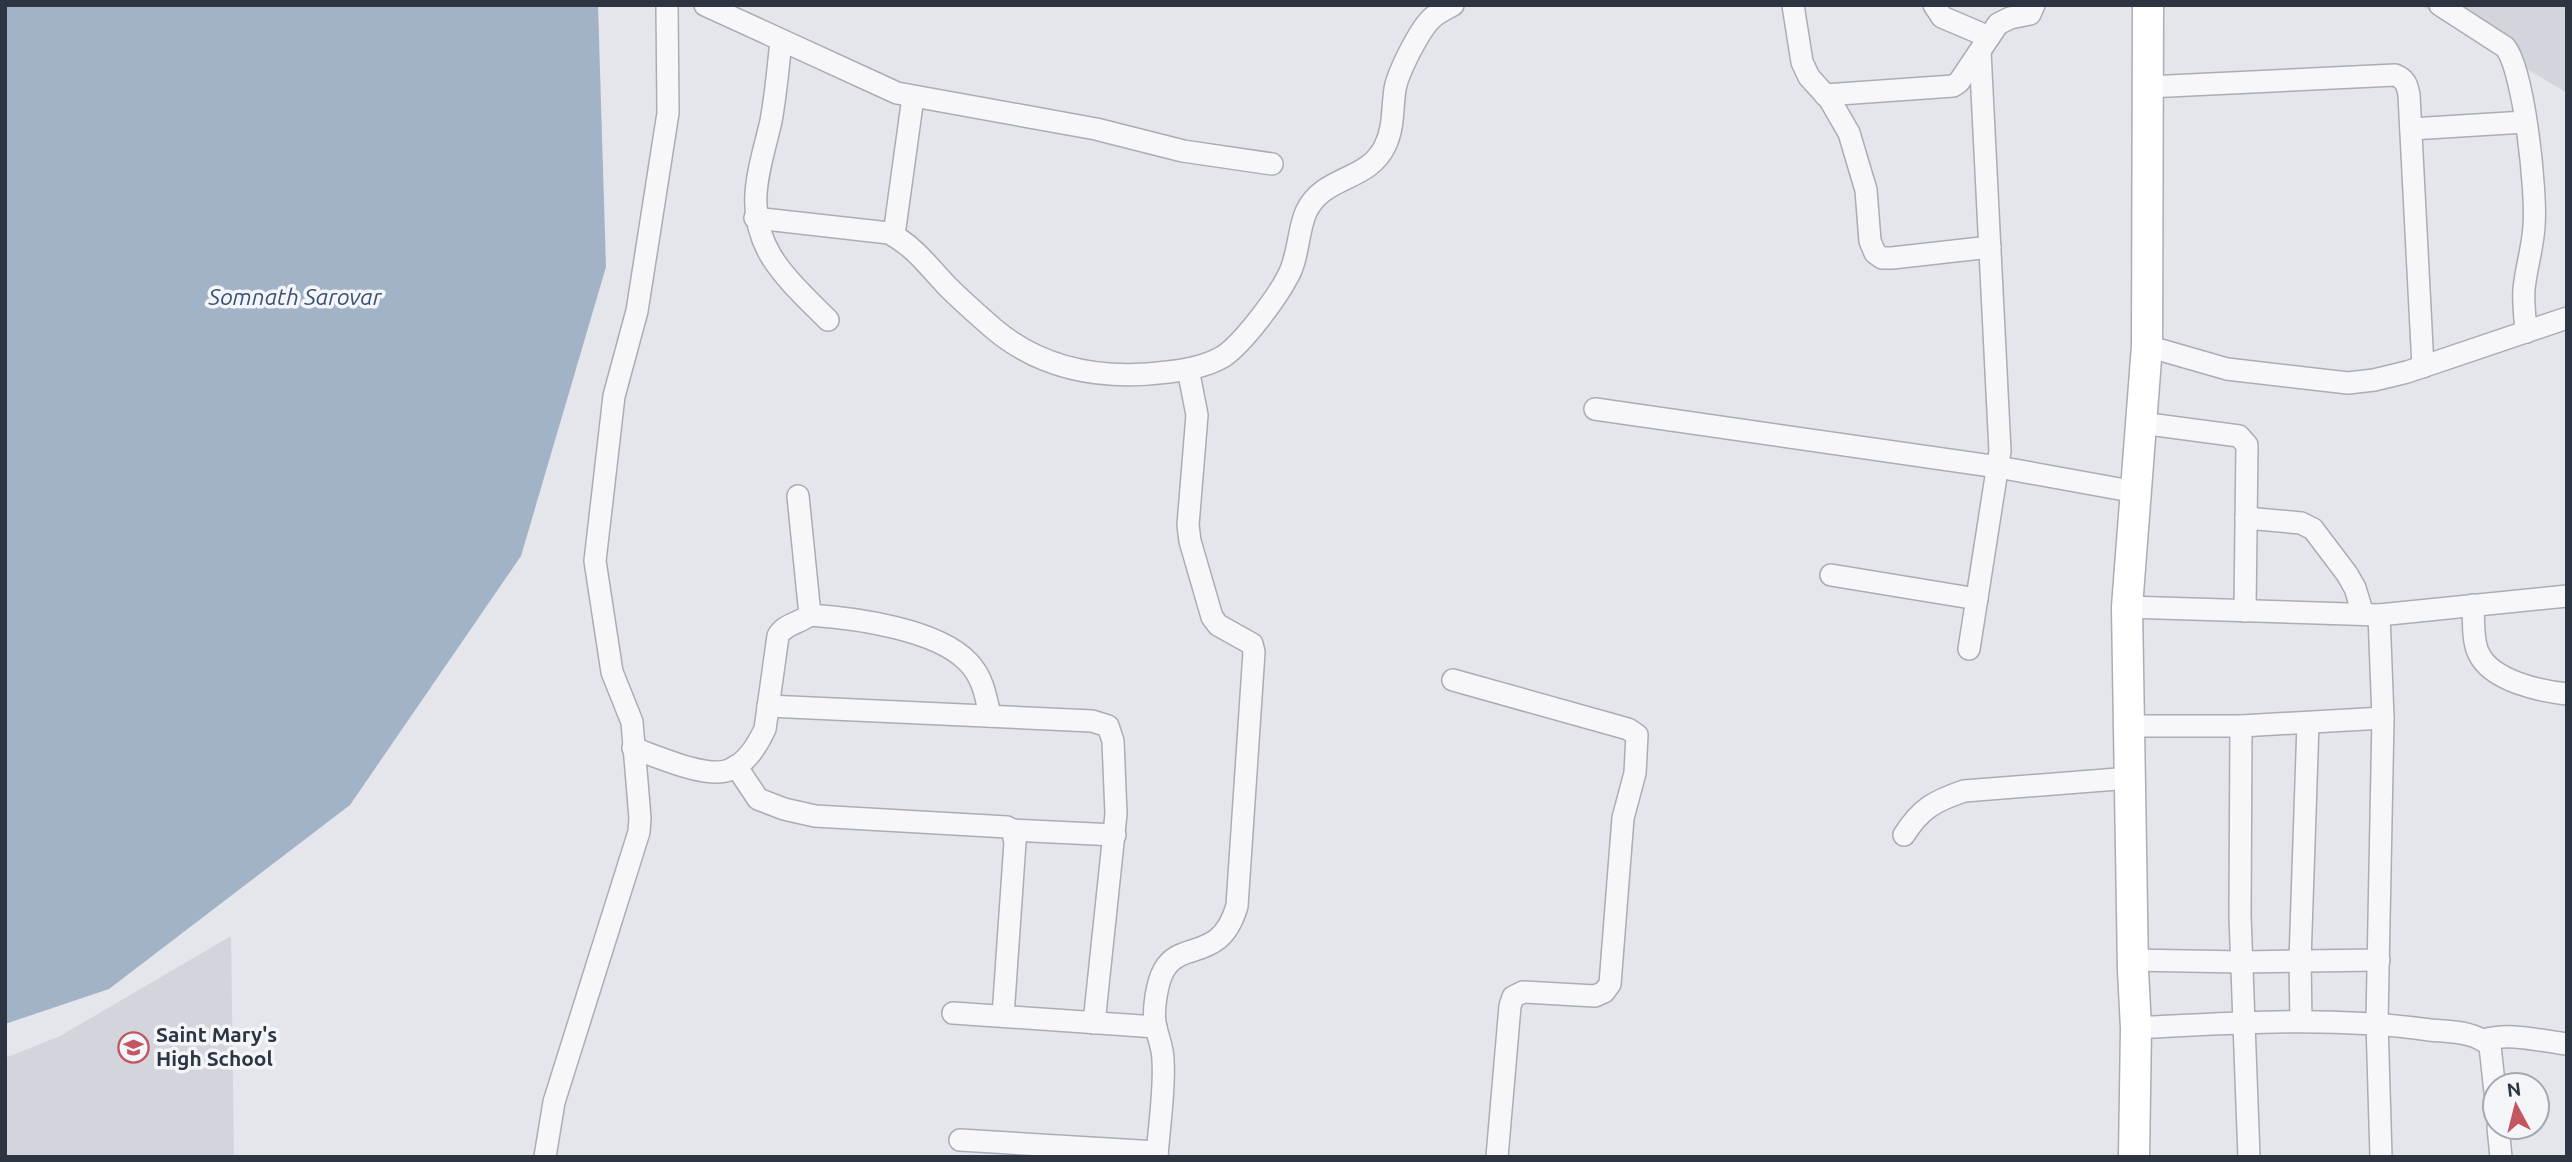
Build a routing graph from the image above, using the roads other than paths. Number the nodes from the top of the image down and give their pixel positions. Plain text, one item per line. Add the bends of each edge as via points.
1 (667, 5) edge
2 (705, 5) edge
3 (1453, 5) edge
4 (1793, 5) edge
5 (1934, 5) edge
6 (2034, 5) edge
7 (2148, 5) edge
8 (2440, 5) edge
9 (780, 41) junction
10 (1984, 44) junction
11 (2148, 87) junction
12 (1825, 94) junction
13 (913, 97) junction
14 (2525, 122) junction
15 (2411, 129) junction
16 (1272, 164) dead end
17 (755, 218) junction
18 (894, 235) junction
19 (1990, 247) junction
20 (2567, 318) edge
21 (828, 320) dead end
22 (2526, 332) junction
23 (2147, 346) junction
24 (2423, 367) junction
25 (1188, 369) junction
26 (1595, 409) dead end
27 (2141, 424) junction
28 (1998, 467) junction
29 (2136, 492) junction
30 (798, 496) dead end
31 (2246, 518) junction
32 (1831, 575) dead end
33 (2567, 596) edge
34 (1977, 599) junction
35 (2473, 605) junction
36 (2127, 607) junction
37 (2245, 611) junction
38 (2371, 614) junction
39 (810, 615) junction
40 (1969, 649) dead end
41 (1453, 680) dead end
42 (2567, 694) edge
43 (768, 706) junction
44 (990, 716) junction
45 (2383, 718) junction
46 (2308, 723) junction
47 (2130, 726) junction
48 (2242, 726) junction
49 (633, 748) junction
50 (736, 766) junction
51 (2130, 778) junction
52 (1012, 830) junction
53 (1115, 835) junction
54 (1904, 835) dead end
55 (2132, 960) junction
56 (2379, 960) junction
57 (2300, 961) junction
58 (2242, 962) junction
59 (953, 1013) dead end
60 (1003, 1016) junction
61 (2301, 1020) junction
62 (2378, 1022) junction
63 (1094, 1023) junction
64 (2244, 1023) junction
65 (1157, 1027) junction
66 (2136, 1028) junction
67 (2484, 1040) junction
68 (2567, 1044) edge
69 (2493, 1071) edge
70 (960, 1140) dead end
71 (1066, 1152) edge
72 (1157, 1154) edge
73 (544, 1157) edge
74 (1497, 1157) edge
75 (2134, 1157) edge
76 (2249, 1157) edge
77 (2381, 1157) edge

1 - 49 street via 668,113 637,311 614,396 594,561 612,671 632,722
2 - 9 street
3 - 25 street via 1432,18 1412,50 1397,81 1390,134 1376,161 1316,197 1279,292 1224,356
4 - 12 street via 1802,62
5 - 10 street via 1942,17
6 - 10 street via 2030,14 2002,20
7 - 11 street
8 - 14 street via 2509,52
9 - 13 street
9 - 17 street
10 - 12 street via 1953,86
10 - 19 street
11 - 15 street via 2395,75 2407,84
11 - 23 street
12 - 19 street via 1841,115 1861,168 1875,253 1892,258
13 - 16 street via 1096,129 1183,151
13 - 18 street
14 - 15 street
14 - 22 street via 2535,224 2524,288
15 - 24 street
17 - 18 street
17 - 21 street via 782,273
18 - 25 street via 996,331 1060,367 1139,376
19 - 28 street
20 - 22 street
22 - 24 street
23 - 24 street via 2227,369 2326,382 2374,380
23 - 27 street
25 - 65 street via 1197,415 1190,541 1212,617 1252,644 1254,652 1237,906 1223,936 1181,956 1164,970 1155,1012
26 - 28 street
27 - 29 street
27 - 31 street via 2244,440
28 - 29 street
28 - 34 street
29 - 36 street
30 - 39 street
31 - 37 street
31 - 38 street via 2301,523 2313,529
32 - 34 street
33 - 35 street
34 - 40 street
35 - 38 street
35 - 42 street via 2478,653 2491,669 2541,691
36 - 37 street
36 - 47 street
37 - 38 street
38 - 45 street
39 - 43 street via 783,628 778,636
39 - 44 street via 885,626 952,649 977,674
41 - 74 street via 1628,729 1637,736 1635,773 1623,818 1610,984 1595,996 1523,992 1513,997
43 - 44 street
43 - 50 street via 760,740
44 - 53 street via 1092,721 1108,726 1113,741
45 - 46 street
45 - 56 street
46 - 48 street
46 - 57 street
47 - 48 street
47 - 51 street
48 - 58 street
49 - 50 street via 710,771
49 - 73 street via 639,832 554,1102
50 - 52 street via 758,799 784,809 816,816
51 - 54 street via 1964,791 1922,811
51 - 55 street
52 - 53 street
52 - 60 street via 1015,842
53 - 63 street
55 - 58 street
55 - 66 street
56 - 57 street
56 - 62 street
57 - 58 street
57 - 61 street
58 - 64 street
59 - 60 street
60 - 63 street
61 - 62 street
61 - 64 street
62 - 67 street
62 - 77 street
63 - 65 street
64 - 66 street
64 - 76 street
65 - 72 street via 1164,1062
66 - 75 street
67 - 68 street via 2510,1036
67 - 69 street via 2490,1046
70 - 71 street
71 - 72 street

